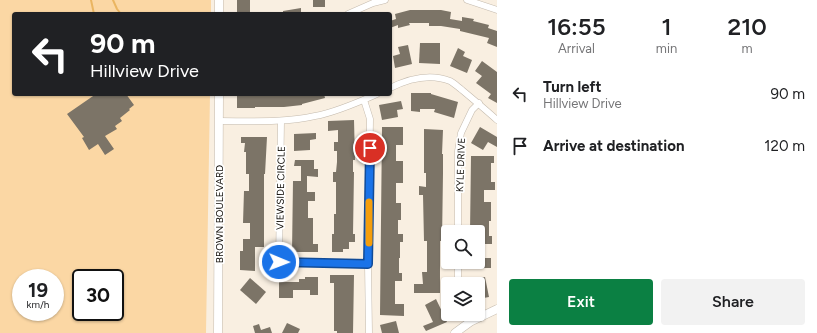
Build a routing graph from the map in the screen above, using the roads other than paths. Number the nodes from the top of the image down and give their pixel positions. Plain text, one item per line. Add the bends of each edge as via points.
1 (219, 0) edge
2 (385, 0) edge
3 (467, 0) edge
4 (497, 10) edge
5 (219, 12) edge
6 (353, 12) edge
7 (392, 87) edge
8 (219, 96) edge
9 (372, 96) edge
10 (364, 100) junction
11 (479, 103) junction
12 (497, 120) edge
13 (219, 121) junction
14 (281, 121) junction
15 (458, 225) edge
16 (368, 264) junction
17 (497, 309) edge
18 (485, 313) edge
19 (466, 321) edge
20 (218, 333) edge
21 (369, 333) edge
22 (455, 333) edge

1 - 5 street
2 - 6 street
3 - 4 street
7 - 11 street via 423,77 437,77 451,81
8 - 13 street, BROWN BOULEVARD
9 - 10 street
10 - 14 street via 316,116
10 - 16 street via 370,119
11 - 12 street
11 - 15 street, KYLE DRIVE via 472,110 461,133 458,151
13 - 14 street
13 - 20 street, BROWN BOULEVARD
14 - 16 street, VIEWSIDE CIRCLE via 279,262
16 - 21 street
17 - 18 street
19 - 22 street

